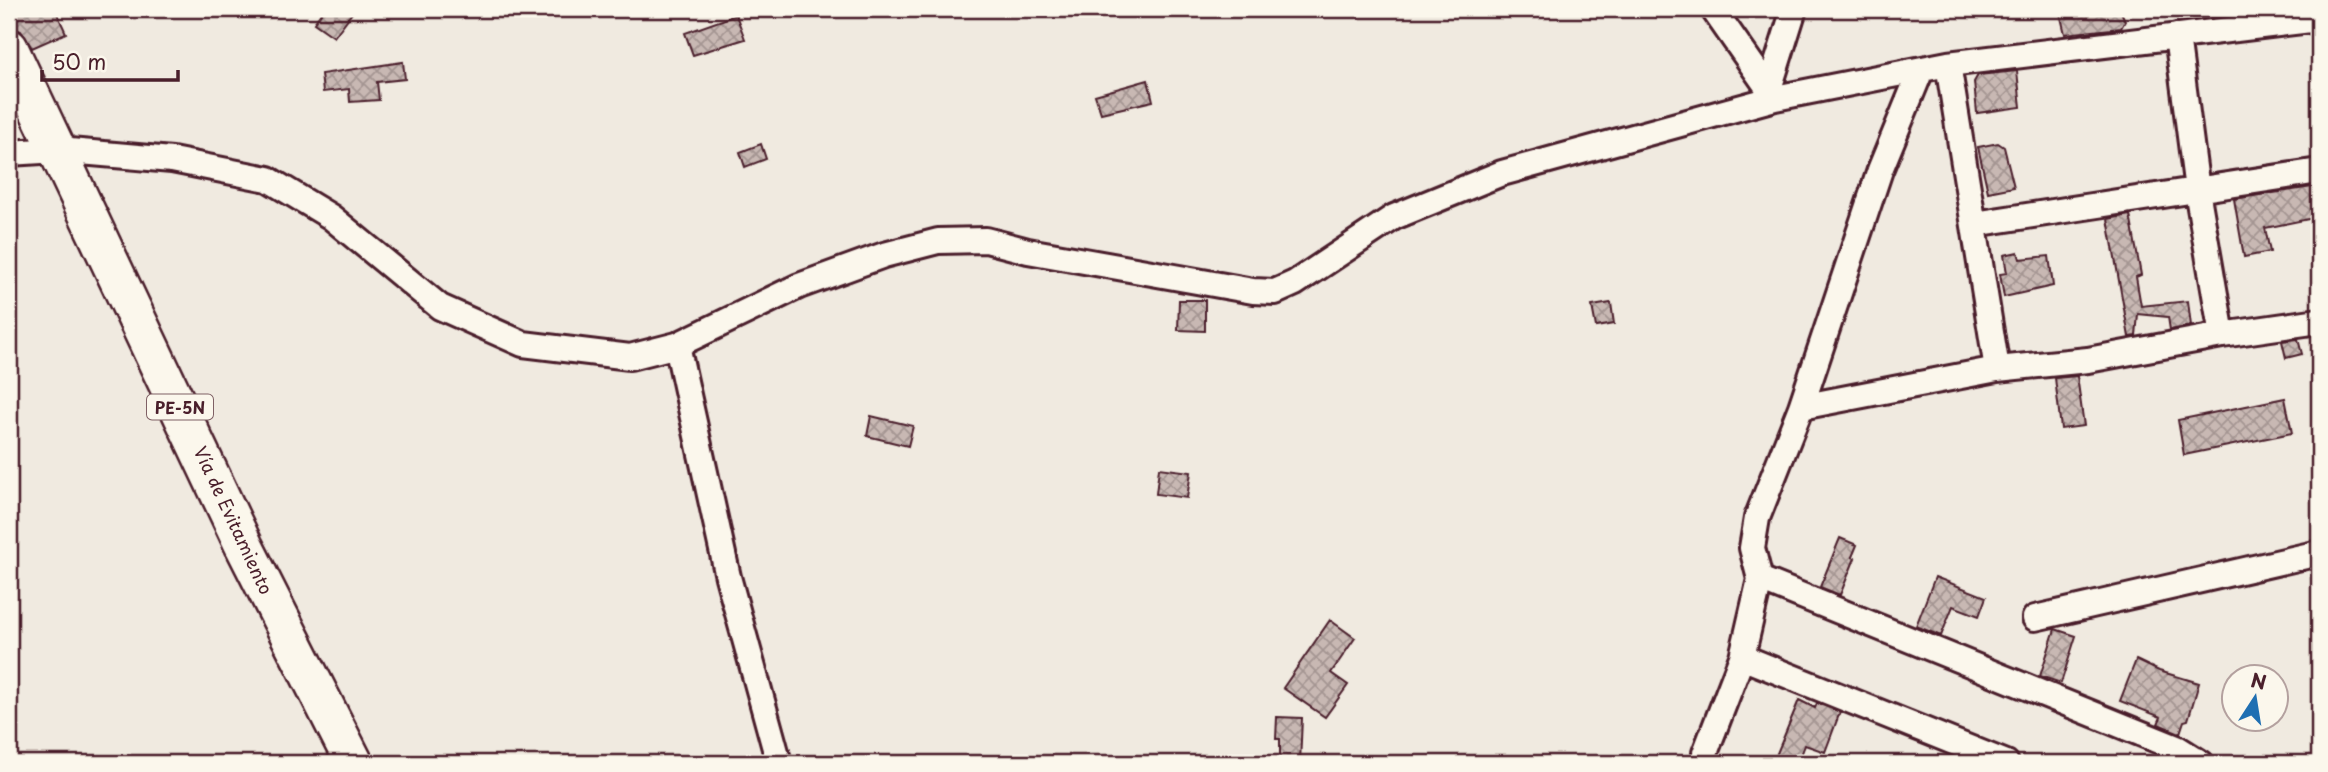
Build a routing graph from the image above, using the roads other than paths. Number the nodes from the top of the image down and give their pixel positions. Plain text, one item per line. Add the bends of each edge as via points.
1 (1713, 9) edge
2 (1794, 9) edge
3 (2319, 19) edge
4 (2177, 36) junction
5 (9, 48) edge
6 (1948, 64) junction
7 (1921, 70) junction
8 (1772, 93) junction
9 (58, 150) junction
10 (9, 153) edge
11 (2319, 171) edge
12 (2197, 190) junction
13 (1973, 224) junction
14 (2319, 321) edge
15 (2222, 335) junction
16 (677, 345) junction
17 (1997, 369) junction
18 (1801, 407) junction
19 (2319, 553) edge
20 (1760, 579) junction
21 (2035, 618) dead end
22 (1742, 657) junction
23 (2175, 756) edge
24 (354, 763) edge
25 (779, 763) edge
26 (1706, 763) edge
27 (2006, 763) edge
28 (2201, 763) edge

1 - 8 street
2 - 8 street
3 - 4 street
4 - 6 street
4 - 12 street
5 - 9 highway, Vía de Evitamiento / PE-5N
6 - 7 street
6 - 13 street
7 - 8 street
7 - 18 street via 1880,170
8 - 16 street via 1502,173 1394,217 1275,292 986,240 938,241 799,286
9 - 10 street
9 - 16 street via 172,160 268,179 331,217 440,307 523,344 630,357
9 - 24 highway, Vía de Evitamiento / PE-5N via 244,546
11 - 12 street
12 - 13 street
12 - 15 street
13 - 17 street
14 - 15 street
15 - 17 street via 2088,360
16 - 25 street via 728,578
17 - 18 street
18 - 20 street via 1753,531
19 - 21 street
20 - 22 street
20 - 23 street
22 - 26 street via 1705,753
22 - 27 street
23 - 28 street

